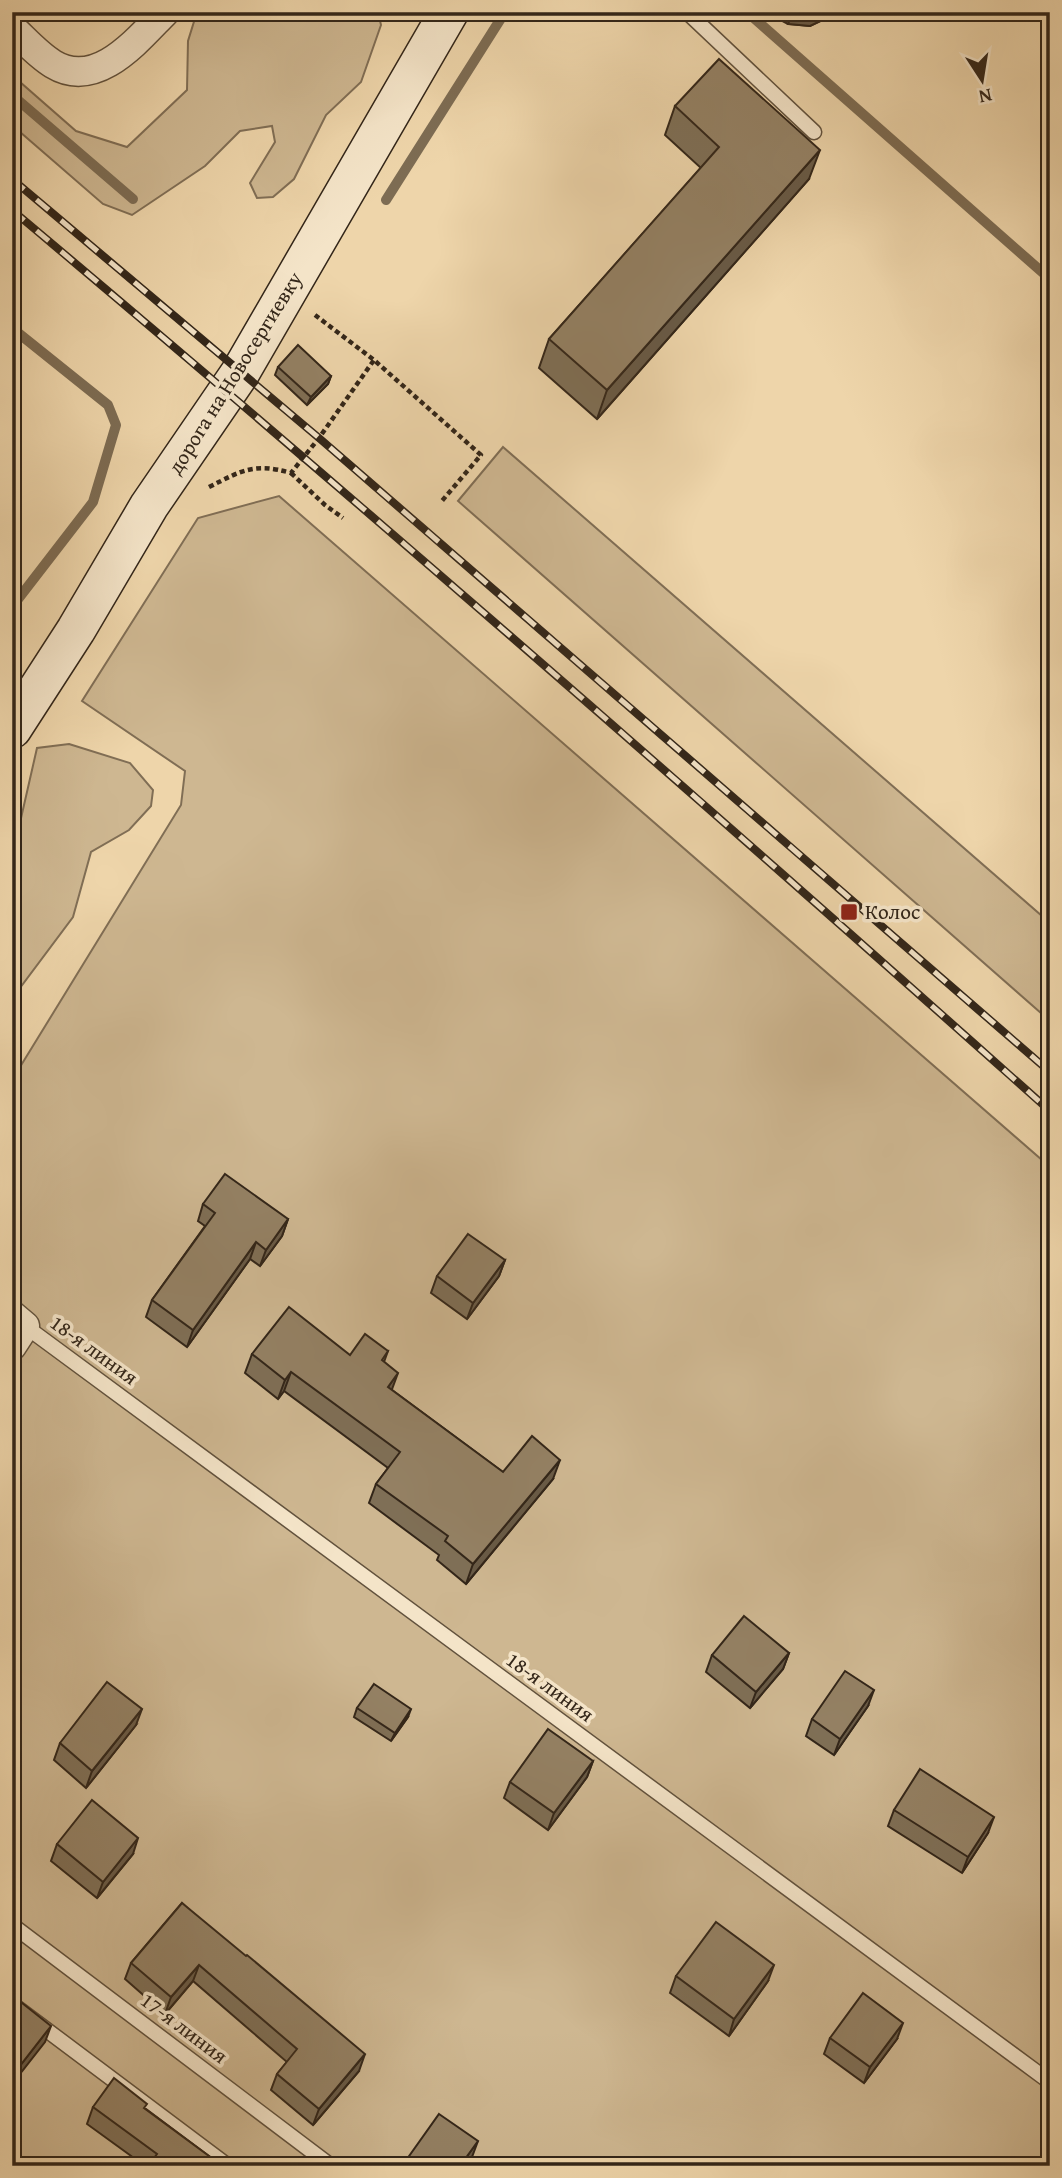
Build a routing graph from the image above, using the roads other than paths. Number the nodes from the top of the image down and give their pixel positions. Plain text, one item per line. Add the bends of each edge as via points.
1 (165, 12) edge
2 (449, 12) edge
3 (687, 12) edge
4 (12, 28) edge
5 (814, 132) dead end
6 (12, 729) edge
7 (17, 1329) edge
8 (12, 1925) edge
9 (12, 2004) edge
10 (1050, 2082) edge
11 (228, 2166) edge
12 (331, 2166) edge

1 - 4 street via 107,65 88,71 54,65
2 - 6 street, дорога на Новосергиевку via 240,373 149,506
3 - 5 lane
7 - 10 lane, 18-я линия
8 - 12 lane, 17-я линия
9 - 11 lane

